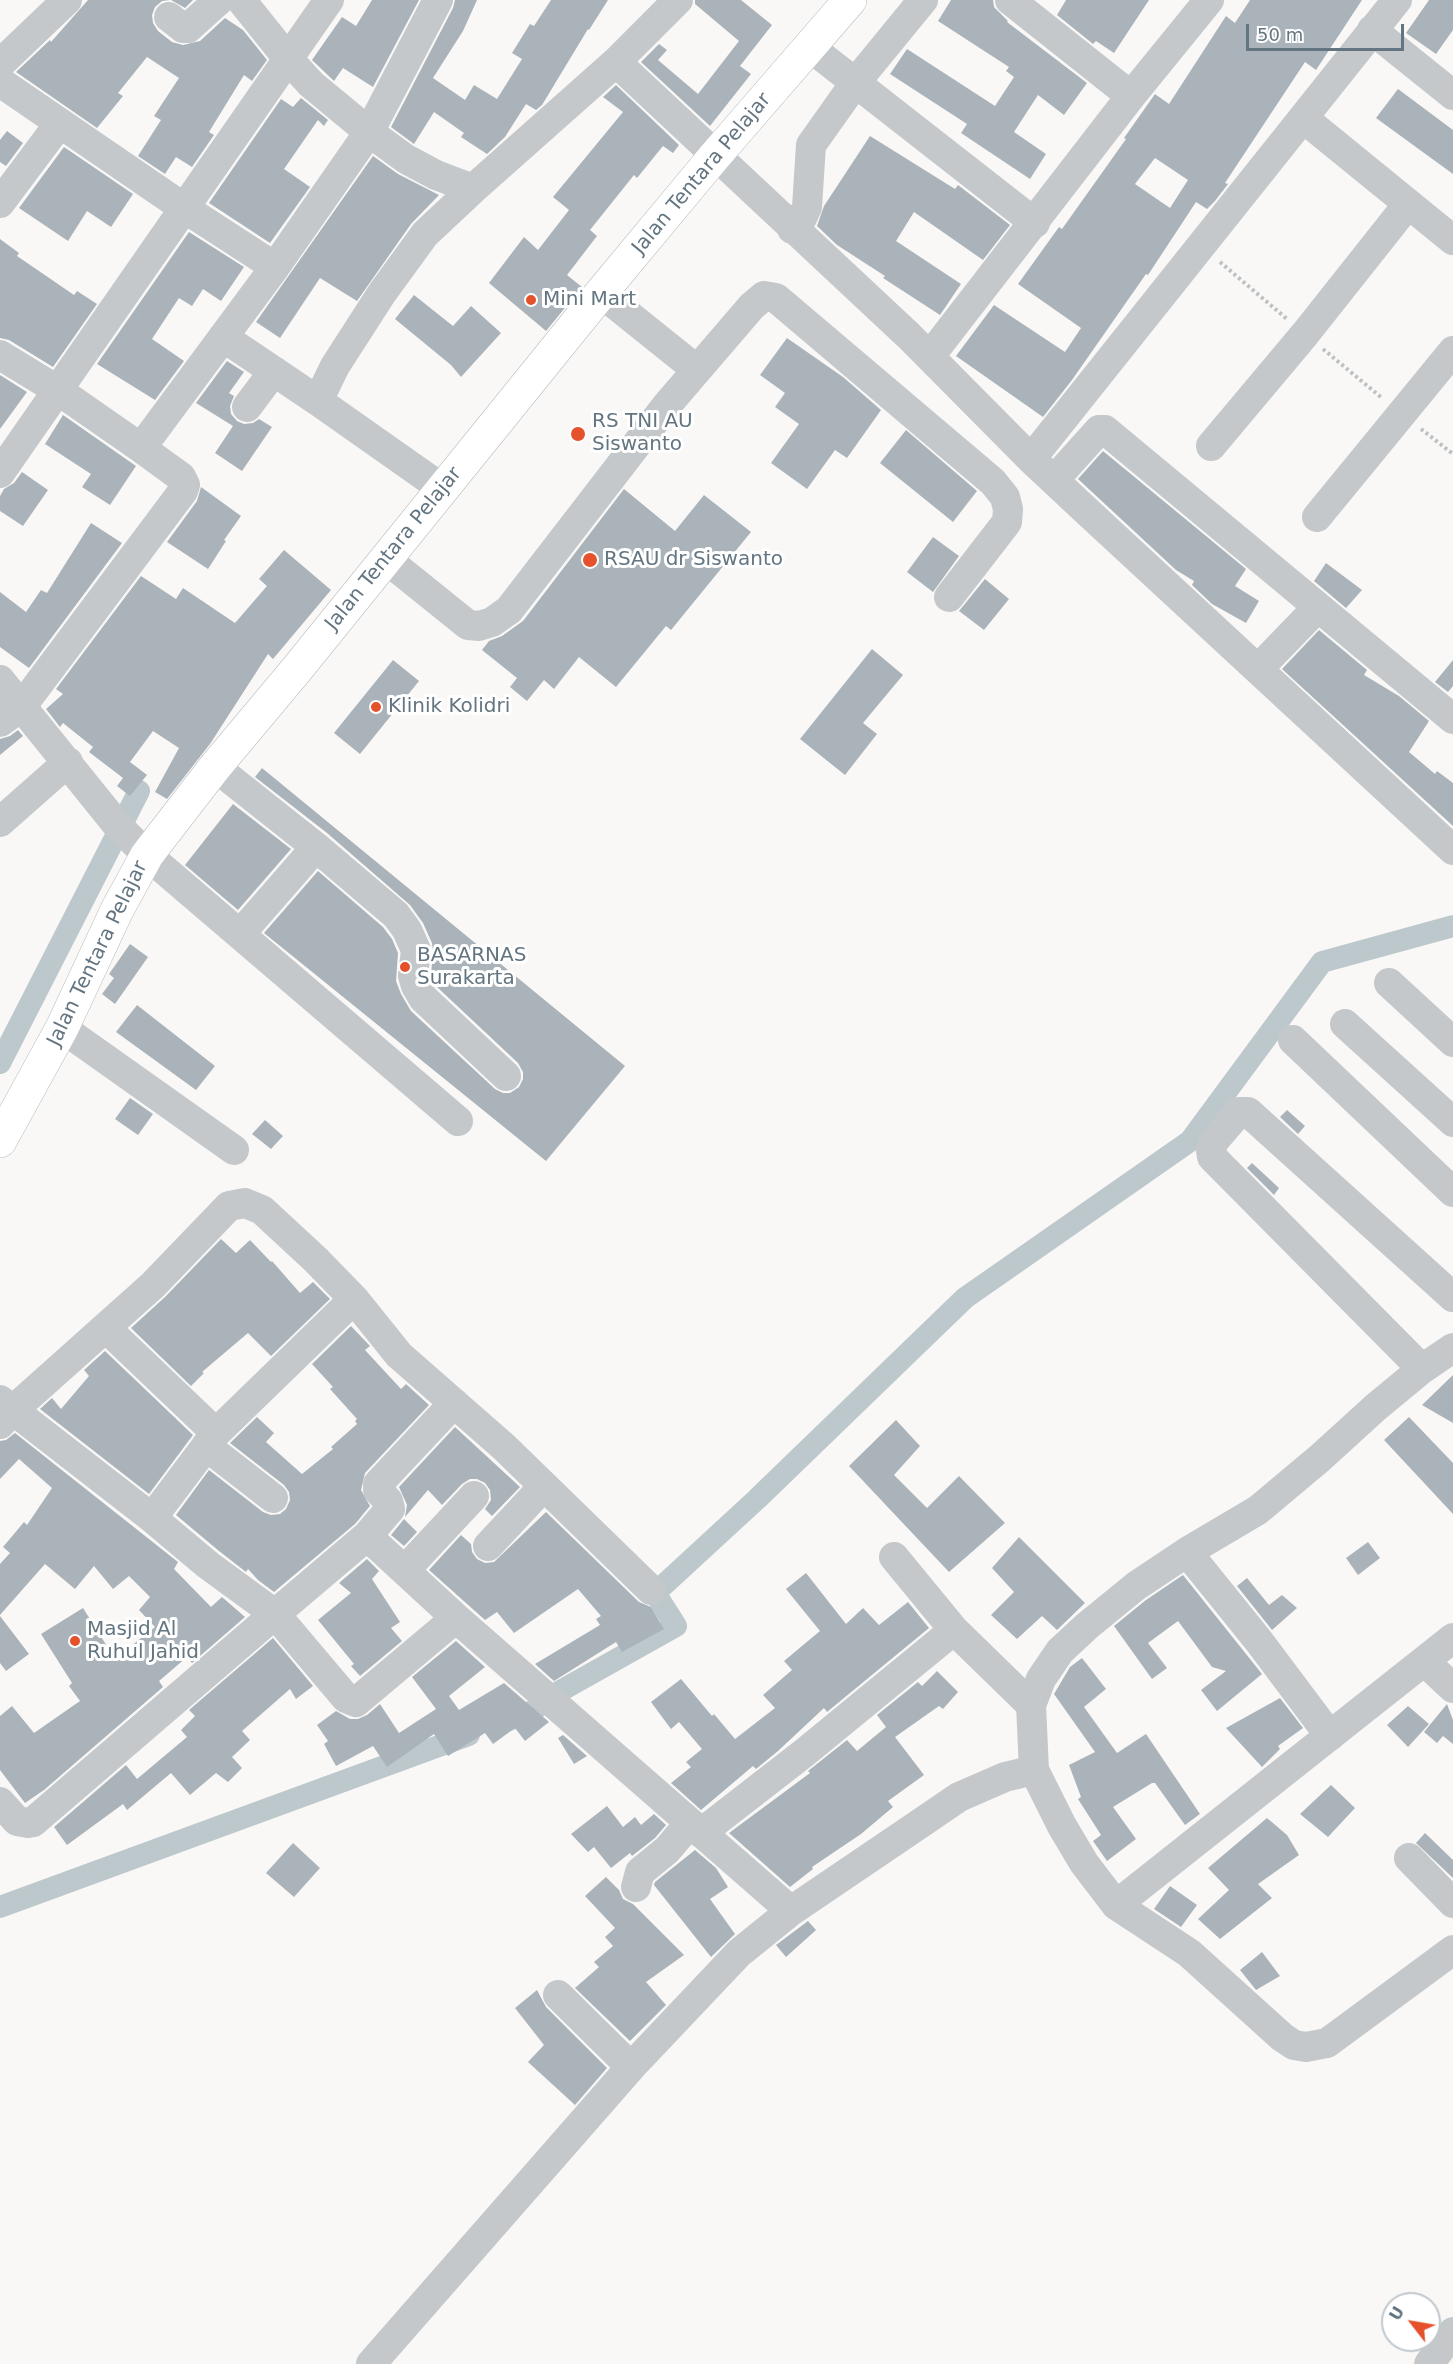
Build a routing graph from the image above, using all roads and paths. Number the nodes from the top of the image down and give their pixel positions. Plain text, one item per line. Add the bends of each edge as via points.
1 (67, 0) edge
2 (219, 0) edge
3 (241, 0) edge
4 (329, 0) edge
5 (438, 0) edge
6 (850, 0) edge
7 (923, 0) edge
8 (1010, 0) edge
9 (1209, 0) edge
10 (1397, 0) edge
11 (666, 4) edge
12 (169, 17) dead end
13 (1372, 30) junction
14 (811, 48) junction
15 (289, 60) junction
16 (616, 62) junction
17 (0, 64) edge
18 (0, 82) edge
19 (855, 83) junction
20 (1453, 94) edge
21 (1131, 96) junction
22 (1303, 118) junction
23 (59, 124) junction
24 (369, 132) junction
25 (714, 157) junction
26 (454, 182) junction
27 (0, 203) edge
28 (1408, 204) junction
29 (184, 208) junction
30 (1035, 223) junction
31 (792, 228) junction
32 (1453, 240) edge
33 (275, 267) junction
34 (601, 293) junction
35 (223, 337) junction
36 (1453, 351) edge
37 (0, 355) edge
38 (930, 356) junction
39 (697, 370) junction
40 (274, 371) junction
41 (59, 391) junction
42 (318, 401) junction
43 (247, 407) dead end
44 (1212, 446) dead end
45 (141, 448) junction
46 (1031, 459) junction
47 (0, 473) edge
48 (1054, 480) junction
49 (443, 489) junction
50 (1317, 517) dead end
51 (386, 559) junction
52 (949, 597) dead end
53 (1318, 607) junction
54 (1258, 669) junction
55 (0, 680) edge
56 (11, 714) edge
57 (1453, 719) edge
58 (68, 762) junction
59 (215, 767) junction
60 (0, 822) edge
61 (1449, 838) edge
62 (131, 839) junction
63 (316, 847) junction
64 (241, 933) junction
65 (1389, 983) dead end
66 (1345, 1024) dead end
67 (62, 1028) junction
68 (1293, 1040) dead end
69 (1453, 1042) edge
70 (506, 1076) dead end
71 (458, 1120) dead end
72 (1453, 1122) edge
73 (0, 1141) edge
74 (234, 1150) dead end
75 (1453, 1192) edge
76 (1453, 1297) edge
77 (354, 1299) junction
78 (107, 1329) junction
79 (1453, 1348) edge
80 (1422, 1369) junction
81 (454, 1403) junction
82 (4, 1412) edge
83 (211, 1440) junction
84 (544, 1486) junction
85 (474, 1496) dead end
86 (273, 1498) dead end
87 (152, 1518) junction
88 (367, 1536) junction
89 (488, 1546) dead end
90 (1187, 1552) junction
91 (894, 1557) dead end
92 (405, 1570) junction
93 (651, 1590) dead end
94 (275, 1614) junction
95 (456, 1618) junction
96 (954, 1630) junction
97 (1453, 1638) edge
98 (1424, 1661) junction
99 (1453, 1688) edge
100 (1031, 1705) junction
101 (1330, 1736) junction
102 (1034, 1770) junction
103 (0, 1802) edge
104 (696, 1828) junction
105 (1409, 1858) dead end
106 (636, 1887) dead end
107 (1453, 1902) edge
108 (1116, 1905) junction
109 (790, 1911) junction
110 (1453, 1950) edge
111 (558, 1995) dead end
112 (631, 2067) junction
113 (1453, 2332) edge
114 (371, 2364) edge
115 (1429, 2364) edge

1 - 17 street
2 - 12 street via 188,28
3 - 15 street
4 - 15 street
5 - 24 street
6 - 14 main road, Jalan Tentara Pelajar
7 - 19 street
8 - 21 street
9 - 21 street
10 - 13 street
11 - 16 street
13 - 20 street
13 - 22 street
14 - 19 street
14 - 25 main road, Jalan Tentara Pelajar
15 - 24 street via 311,84
15 - 29 street
16 - 25 street
16 - 26 street
18 - 23 street
19 - 30 street
19 - 31 street via 809,149 807,207
21 - 30 street
22 - 28 street
22 - 46 street
23 - 27 street
23 - 29 street
24 - 26 street via 406,159
24 - 33 street
25 - 31 street
25 - 34 main road, Jalan Tentara Pelajar
26 - 42 street via 425,234 343,351
28 - 32 street
28 - 44 street
29 - 33 street
29 - 41 street
30 - 38 street
31 - 38 street
33 - 35 street
34 - 39 street
34 - 49 main road, Jalan Tentara Pelajar
35 - 40 street
35 - 45 street
36 - 50 street
37 - 41 street
38 - 46 street
39 - 51 street via 509,610 492,622 468,625
39 - 52 street via 752,306 764,296 776,298 993,482 1005,497 1007,522
40 - 42 street
40 - 43 street
41 - 45 street
41 - 47 street
42 - 49 street
45 - 56 street via 181,477 183,491
46 - 48 street
48 - 53 street via 1099,430 1105,430
48 - 54 street
49 - 51 main road, Jalan Tentara Pelajar
51 - 59 main road, Jalan Tentara Pelajar
53 - 54 street
53 - 57 street
54 - 61 street
55 - 56 street
56 - 58 street
58 - 60 street
58 - 62 street
59 - 62 main road, Jalan Tentara Pelajar
59 - 63 street
62 - 64 street
62 - 67 main road, Jalan Tentara Pelajar via 117,910
63 - 64 street
63 - 70 street via 396,915 416,950 413,976 423,998
64 - 71 street
65 - 69 street
66 - 72 street
67 - 73 main road, Jalan Tentara Pelajar
67 - 74 street
68 - 75 street
76 - 80 street via 1248,1112 1239,1112 1214,1141 1212,1157
77 - 78 street via 262,1210 239,1202 229,1206
77 - 81 street via 399,1354
77 - 83 street
78 - 82 street
78 - 83 street
79 - 80 street
80 - 90 street via 1258,1510
81 - 84 street
81 - 88 street via 378,1484 390,1509
82 - 87 street
83 - 86 street
83 - 87 street
84 - 89 street
84 - 93 street
85 - 92 street
87 - 94 street
88 - 92 street
88 - 94 street
90 - 100 street via 1136,1586 1060,1651 1041,1679
90 - 101 street
91 - 96 street
92 - 95 street
94 - 95 street via 346,1698 356,1702
94 - 103 street via 33,1822 17,1821
95 - 104 street
96 - 100 street
96 - 104 street via 804,1753
97 - 98 street
98 - 99 street
98 - 101 street
100 - 102 street
101 - 108 street
102 - 108 street via 1062,1827
102 - 109 street via 1005,1777 959,1797
104 - 106 street via 640,1872
104 - 109 street
105 - 107 street
108 - 110 street via 1203,1964 1282,2037 1306,2047 1336,2038
109 - 112 street via 739,1953
111 - 112 street
112 - 114 street
113 - 115 street

